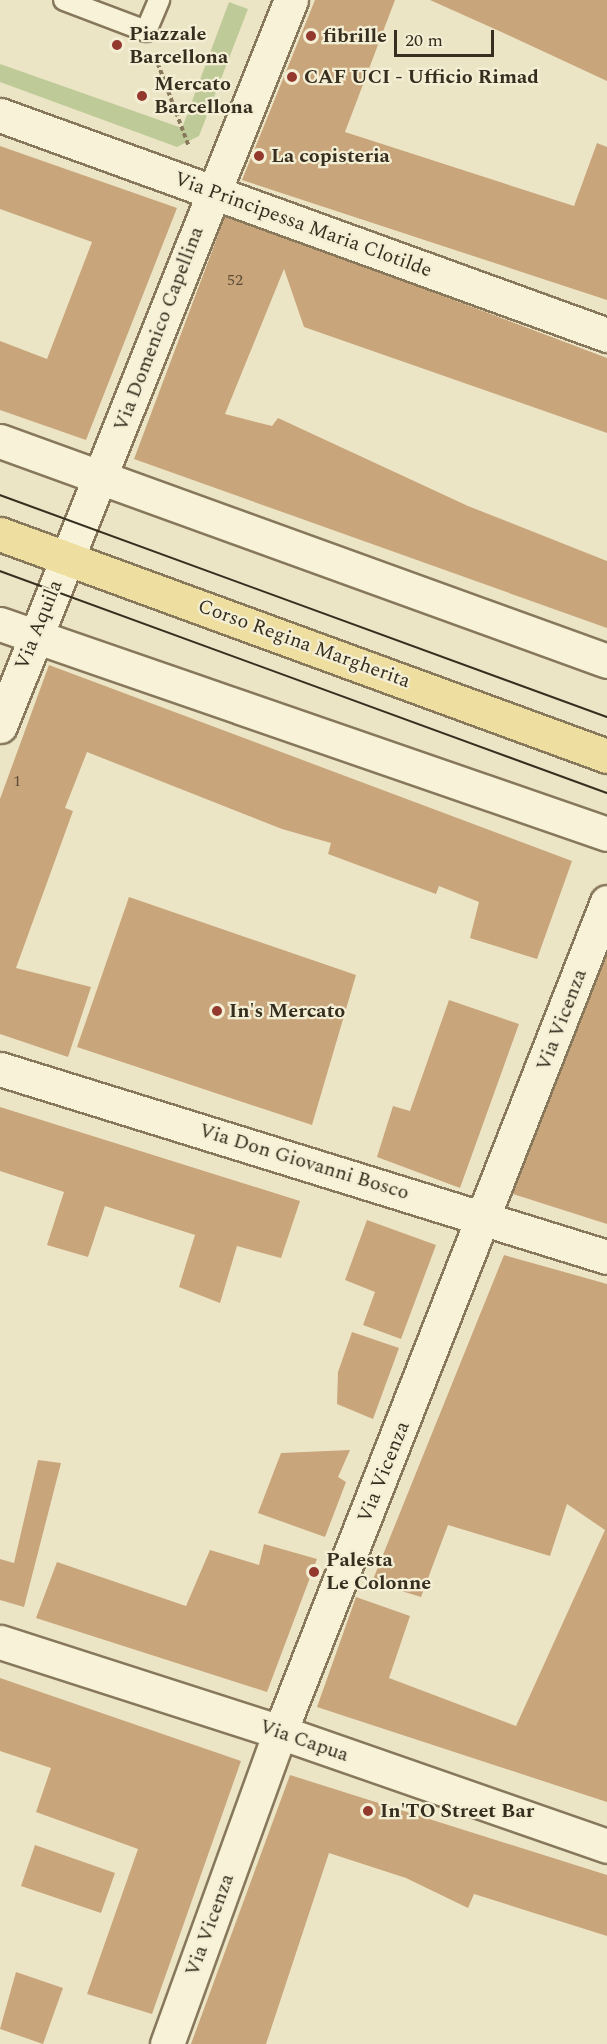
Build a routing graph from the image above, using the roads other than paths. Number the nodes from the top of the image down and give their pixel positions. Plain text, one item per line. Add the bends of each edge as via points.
1 (64, 0) edge
2 (159, 0) edge
3 (291, 0) edge
4 (0, 115) edge
5 (212, 193) junction
6 (607, 335) edge
7 (0, 441) edge
8 (101, 477) junction
9 (0, 534) edge
10 (66, 558) junction
11 (0, 624) edge
12 (35, 636) junction
13 (607, 661) edge
14 (0, 726) edge
15 (607, 756) edge
16 (607, 834) edge
17 (607, 902) edge
18 (0, 1069) edge
19 (486, 1218) junction
20 (607, 1257) edge
21 (0, 1642) edge
22 (280, 1732) junction
23 (607, 1846) edge
24 (167, 2044) edge

1 - 2 lane via 146,31
3 - 5 street, Via Domenico Capellina
4 - 5 street, Via Principessa Maria Clotilde
5 - 6 street, Via Principessa Maria Clotilde
5 - 8 street, Via Domenico Capellina
7 - 8 street
8 - 10 street, Via Domenico Capellina
8 - 13 street
9 - 10 main road, Corso Regina Margherita
10 - 12 street, Via Aquila
10 - 15 main road, Corso Regina Margherita
11 - 12 street
12 - 14 street, Via Aquila
12 - 16 street
17 - 19 street, Via Vicenza
18 - 19 street, Via Don Giovanni Bosco
19 - 20 street, Via Don Giovanni Bosco
19 - 22 street, Via Vicenza
21 - 22 street, Via Capua
22 - 23 street, Via Capua
22 - 24 street, Via Vicenza

